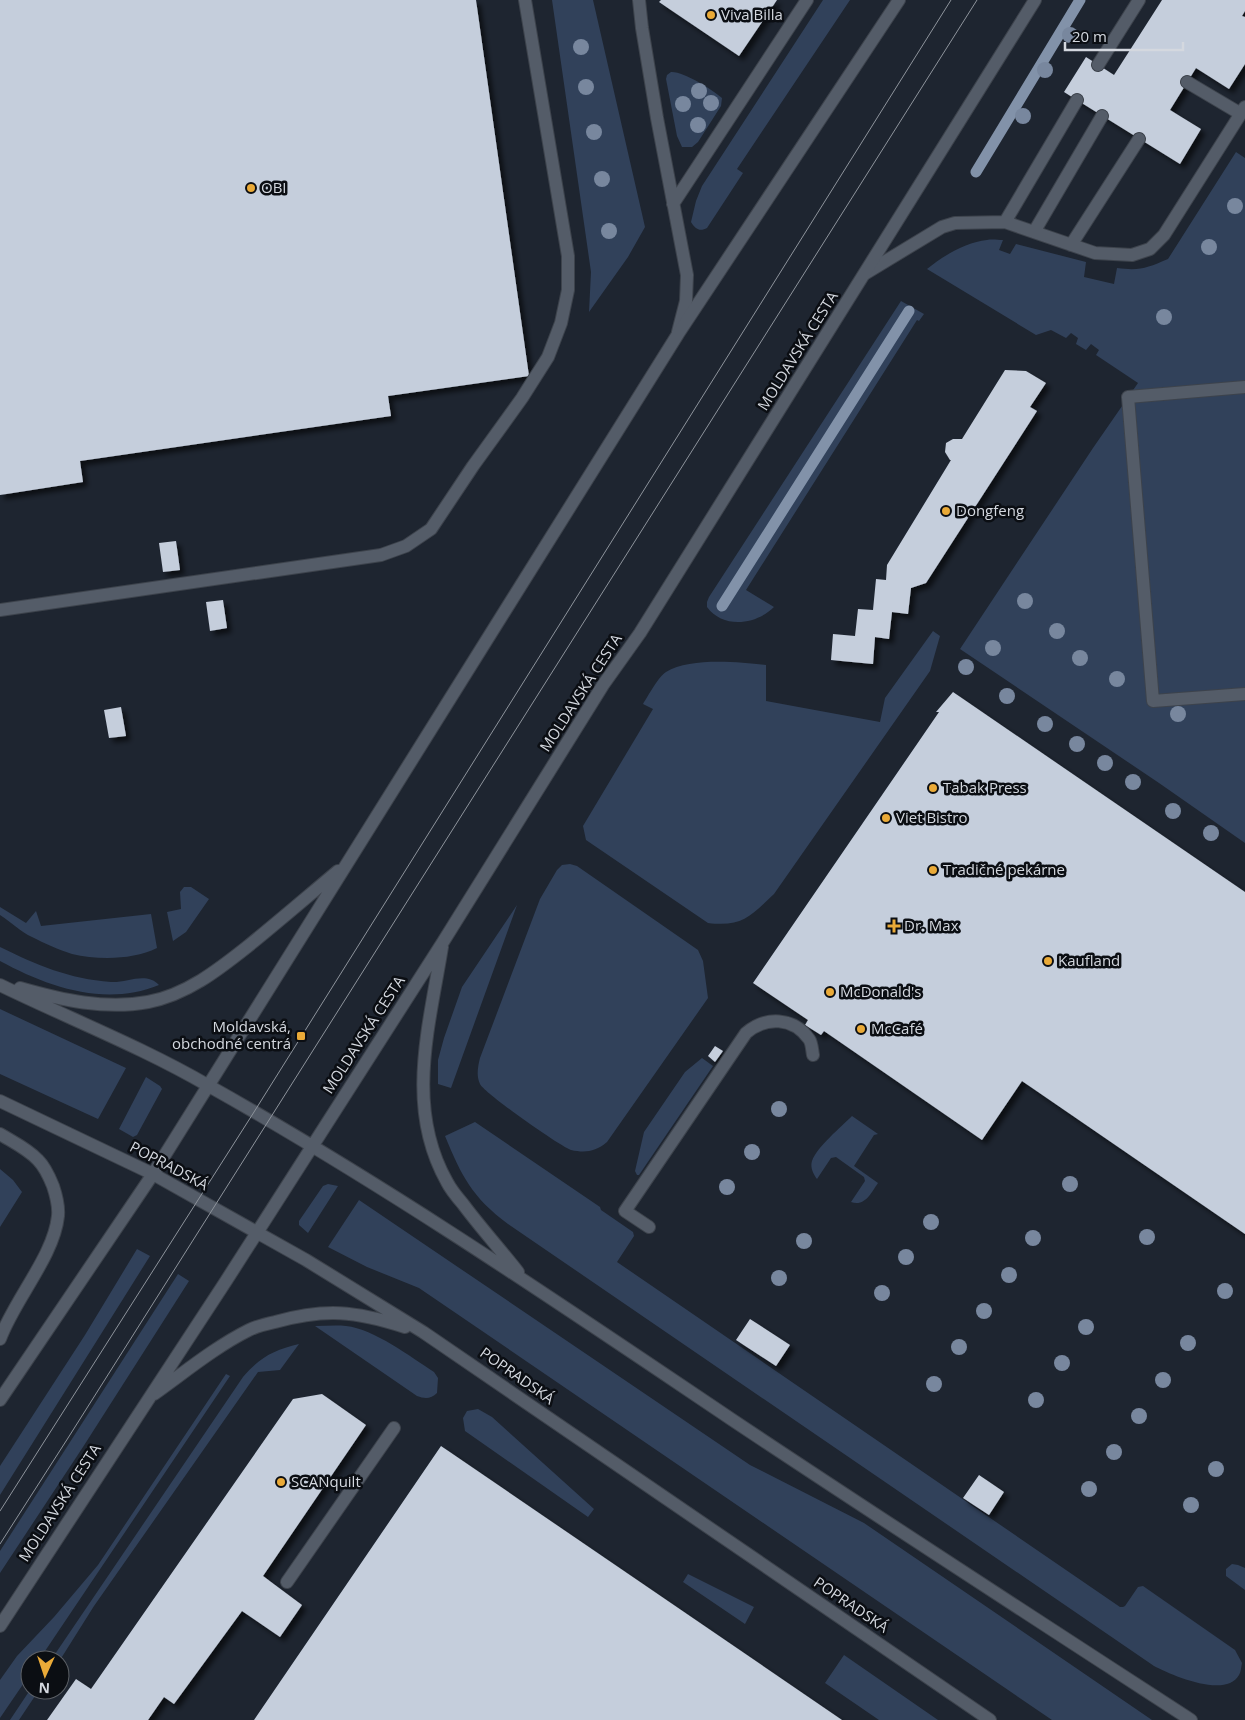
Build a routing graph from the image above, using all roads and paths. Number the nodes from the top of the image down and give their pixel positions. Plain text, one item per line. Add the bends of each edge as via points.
1 (525, 0) edge
2 (639, 0) edge
3 (807, 0) edge
4 (898, 0) edge
5 (1034, 0) edge
6 (1139, 0) edge
7 (1098, 65) dead end
8 (1187, 82) dead end
9 (1077, 100) dead end
10 (1243, 110) edge
11 (1102, 116) dead end
12 (1139, 139) dead end
13 (674, 204) junction
14 (1005, 222) junction
15 (1034, 232) junction
16 (1070, 244) junction
17 (866, 273) junction
18 (678, 334) junction
19 (1245, 387) edge
20 (0, 610) edge
21 (1245, 694) edge
22 (349, 861) junction
23 (443, 942) junction
24 (0, 984) edge
25 (813, 1054) dead end
26 (208, 1085) junction
27 (0, 1101) edge
28 (0, 1134) edge
29 (312, 1145) junction
30 (153, 1174) junction
31 (649, 1227) dead end
32 (256, 1233) junction
33 (526, 1281) junction
34 (423, 1332) junction
35 (0, 1340) edge
36 (148, 1398) junction
37 (0, 1400) edge
38 (394, 1428) dead end
39 (287, 1582) dead end
40 (0, 1626) edge
41 (990, 1720) edge
42 (1191, 1720) edge

1 - 20 street via 568,256 568,290 561,324 548,357 431,529 406,546 381,555
2 - 13 street
3 - 13 street
4 - 18 street
5 - 17 street, MOLDAVSKÁ CESTA
6 - 7 street
8 - 10 street
9 - 14 street
10 - 16 street via 1164,235 1150,249 1132,255 1095,253
11 - 15 street
12 - 16 street
13 - 18 street via 687,275 686,301
14 - 15 street
14 - 17 street via 955,223 942,227
15 - 16 street
17 - 23 street, MOLDAVSKÁ CESTA
18 - 22 street
19 - 21 street via 1128,397 1153,701
22 - 24 street via 225,964 172,995 149,1002 108,1004 62,1000
22 - 26 street
23 - 29 street, MOLDAVSKÁ CESTA
23 - 33 street via 423,1077 427,1130 447,1183
24 - 26 street
25 - 31 street via 810,1040 793,1025 774,1020 755,1025 746,1033 625,1211
26 - 29 street
26 - 30 street
27 - 30 street, POPRADSKÁ
28 - 35 street via 38,1159 56,1196 59,1214 43,1257
29 - 32 street, MOLDAVSKÁ CESTA
29 - 33 street
30 - 32 street, POPRADSKÁ
30 - 37 street
32 - 34 street, POPRADSKÁ
32 - 36 street, MOLDAVSKÁ CESTA
33 - 42 street via 792,1460
34 - 36 street, MOLDAVSKÁ CESTA via 350,1313 328,1312 288,1318 251,1329
34 - 41 street, POPRADSKÁ
36 - 40 street, MOLDAVSKÁ CESTA
38 - 39 street

